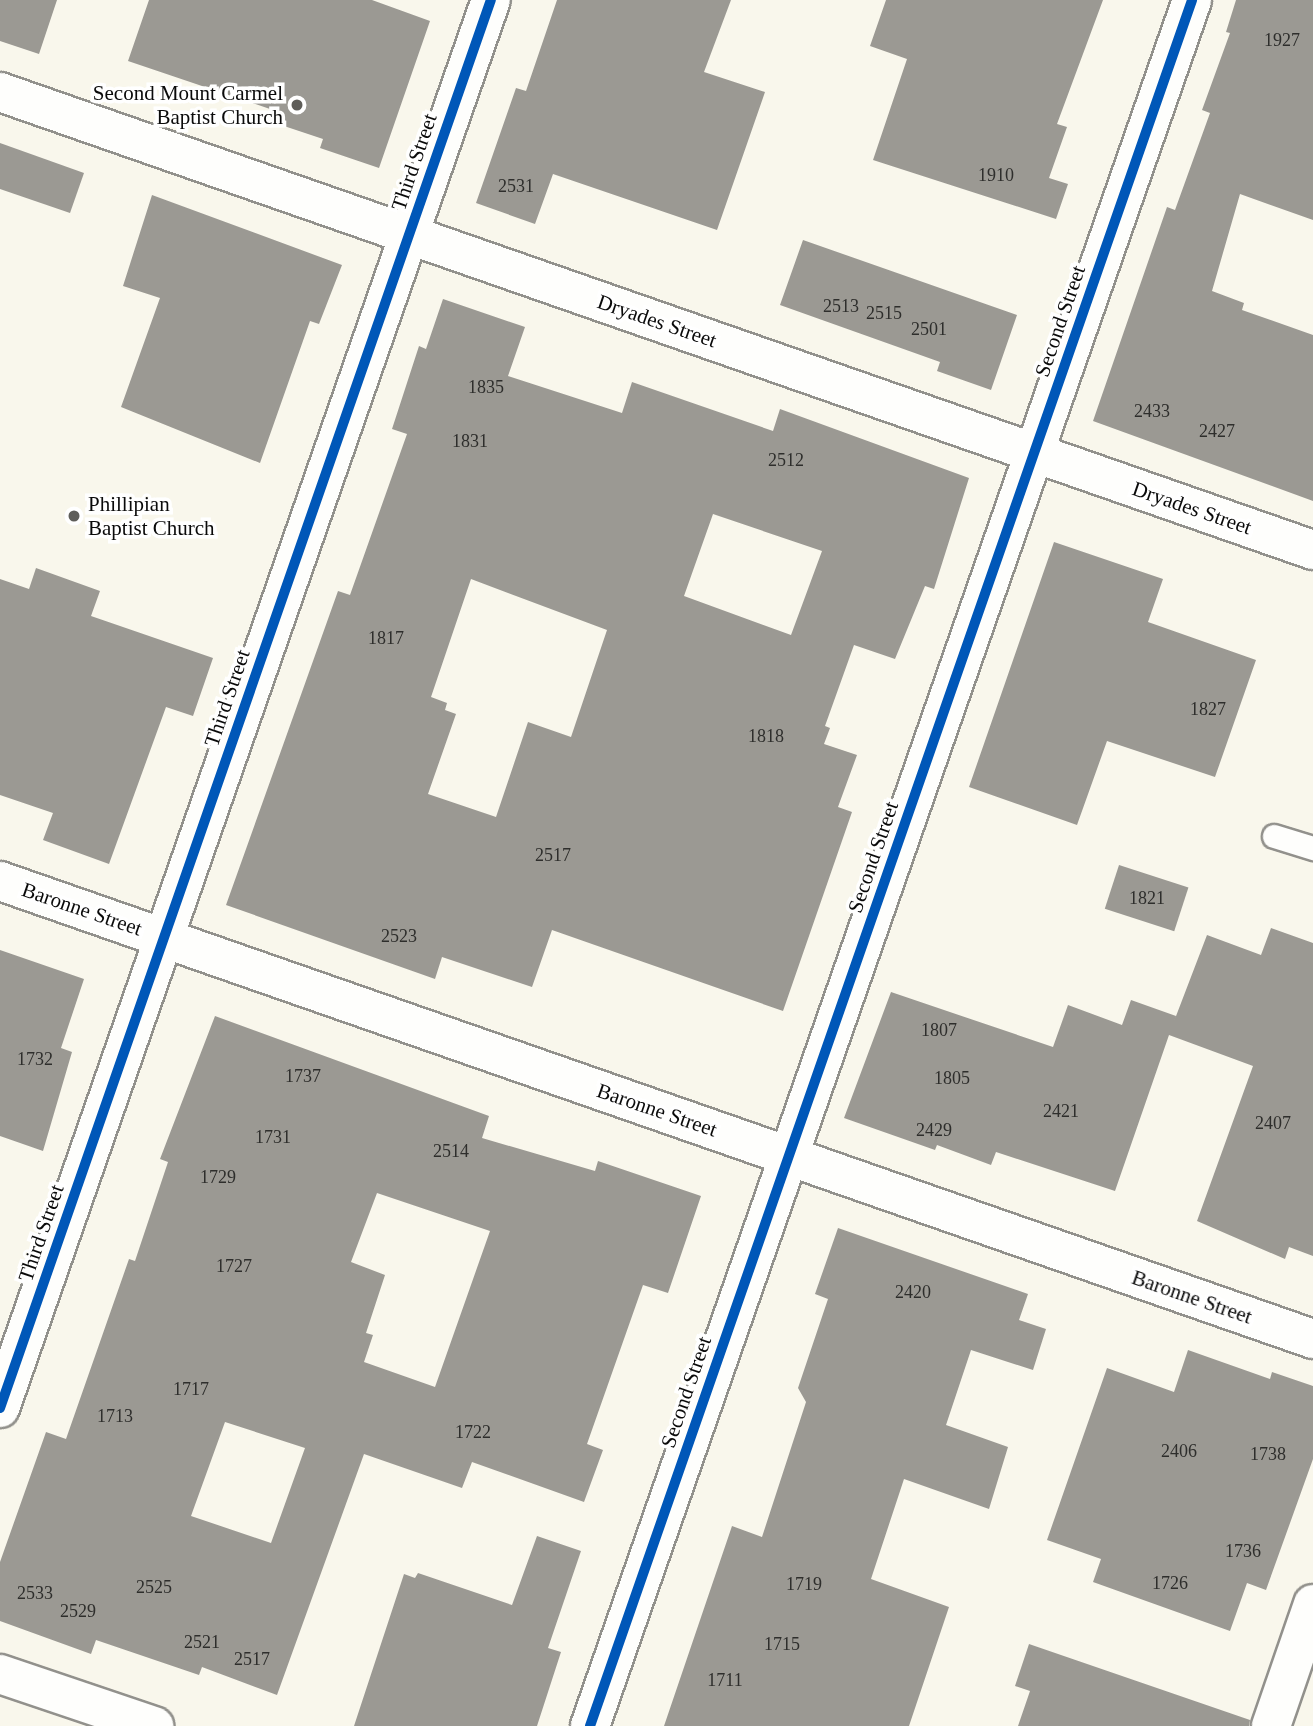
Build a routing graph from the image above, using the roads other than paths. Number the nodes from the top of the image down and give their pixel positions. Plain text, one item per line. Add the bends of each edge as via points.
1 (491, 0) edge
2 (1192, 0) edge
3 (0, 92) edge
4 (409, 235) junction
5 (1035, 453) junction
6 (1313, 550) edge
7 (1274, 836) dead end
8 (1313, 848) edge
9 (0, 881) edge
10 (164, 938) junction
11 (789, 1156) junction
12 (1313, 1339) edge
13 (0, 1408) edge
14 (1313, 1604) edge
15 (0, 1674) edge
16 (154, 1726) edge
17 (590, 1726) edge
18 (1271, 1726) edge

1 - 4 street, Third Street
2 - 5 street, Second Street
3 - 4 street, Dryades Street
4 - 5 street, Dryades Street
4 - 10 street, Third Street
5 - 6 street, Dryades Street
5 - 11 street, Second Street
7 - 8 lane
9 - 10 street, Baronne Street
10 - 11 street, Baronne Street
10 - 13 street, Third Street
11 - 12 street, Baronne Street
11 - 17 street, Second Street
14 - 18 street
15 - 16 street

